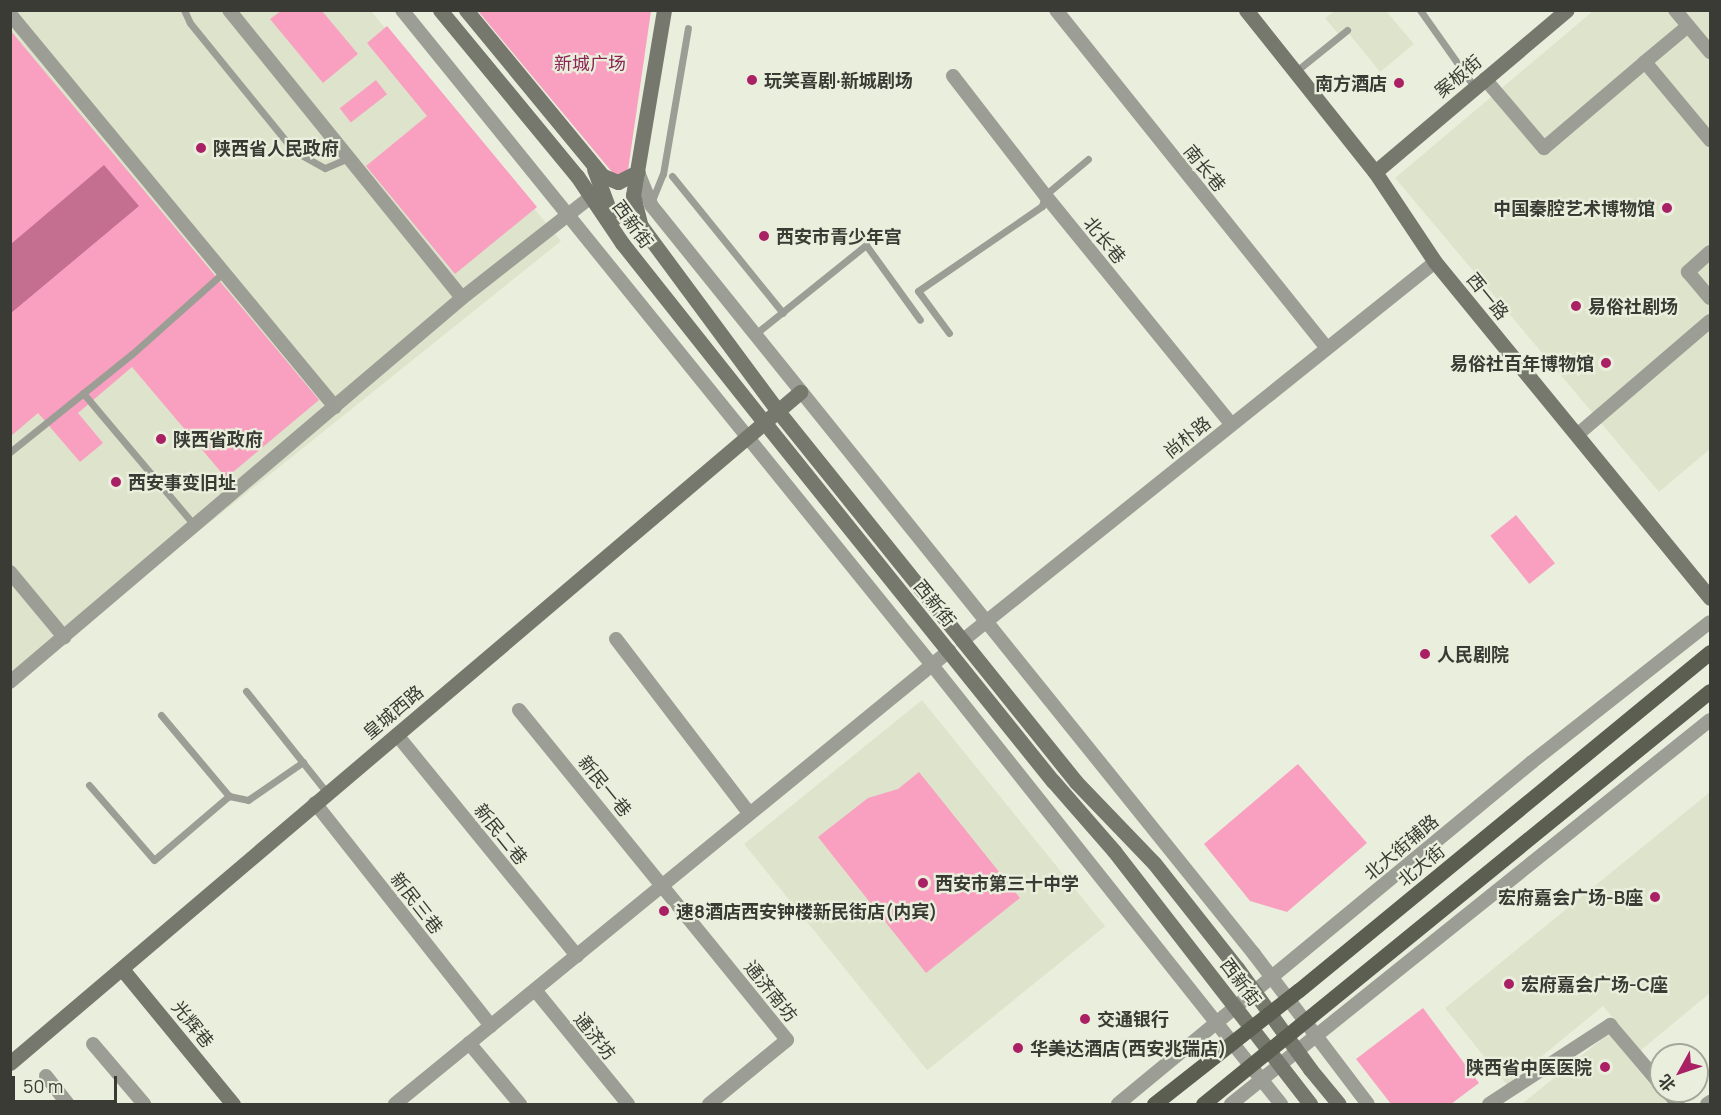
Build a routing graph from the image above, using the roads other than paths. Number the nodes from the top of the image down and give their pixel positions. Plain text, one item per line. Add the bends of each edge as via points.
1 (184, 10) edge
2 (229, 10) edge
3 (402, 10) edge
4 (440, 10) edge
5 (466, 10) edge
6 (664, 10) edge
7 (1056, 10) edge
8 (1245, 10) edge
9 (1420, 10) edge
10 (1567, 10) edge
11 (1675, 10) edge
12 (10, 14) edge
13 (1688, 26) junction
14 (688, 28) dead end
15 (1347, 30) dead end
16 (1710, 52) edge
17 (1645, 62) junction
18 (1295, 72) junction
19 (953, 76) dead end
20 (1480, 83) junction
21 (1710, 140) edge
22 (349, 158) junction
23 (1088, 159) dead end
24 (593, 166) junction
25 (638, 172) junction
26 (1375, 172) junction
27 (672, 176) dead end
28 (1045, 195) junction
29 (591, 197) junction
30 (651, 205) junction
31 (568, 214) junction
32 (622, 243) junction
33 (1710, 252) edge
34 (1435, 262) junction
35 (225, 272) junction
36 (462, 298) junction
37 (1710, 298) edge
38 (783, 313) junction
39 (920, 321) dead end
40 (1710, 321) edge
41 (949, 333) dead end
42 (754, 335) junction
43 (1326, 348) junction
44 (800, 392) junction
45 (83, 393) junction
46 (335, 407) junction
47 (777, 410) junction
48 (764, 422) junction
49 (1231, 424) junction
50 (1576, 435) junction
51 (746, 436) junction
52 (10, 452) edge
53 (195, 526) junction
54 (10, 572) edge
55 (1710, 598) edge
56 (986, 622) junction
57 (1710, 622) edge
58 (64, 638) junction
59 (616, 639) dead end
60 (962, 641) junction
61 (949, 651) junction
62 (1710, 652) edge
63 (932, 665) junction
64 (10, 682) edge
65 (246, 691) dead end
66 (1710, 691) edge
67 (519, 710) dead end
68 (161, 715) dead end
69 (1710, 720) edge
70 (397, 735) junction
71 (303, 762) junction
72 (89, 785) dead end
73 (230, 796) junction
74 (321, 798) junction
75 (750, 814) junction
76 (662, 886) junction
77 (577, 956) junction
78 (122, 969) junction
79 (1271, 977) junction
80 (535, 990) junction
81 (1254, 991) junction
82 (1288, 999) junction
83 (1235, 1006) junction
84 (1269, 1013) junction
85 (1216, 1021) junction
86 (1304, 1021) junction
87 (491, 1026) junction
88 (1250, 1027) junction
89 (1286, 1036) junction
90 (1316, 1036) junction
91 (1231, 1042) junction
92 (470, 1043) junction
93 (93, 1044) dead end
94 (1269, 1051) junction
95 (1297, 1052) junction
96 (10, 1063) edge
97 (1251, 1066) junction
98 (1279, 1066) junction
99 (1649, 1070) edge
100 (46, 1076) dead end
101 (1262, 1080) junction
102 (1710, 1102) edge
103 (68, 1104) edge
104 (144, 1104) edge
105 (233, 1104) edge
106 (394, 1104) edge
107 (520, 1104) edge
108 (628, 1104) edge
109 (709, 1104) edge
110 (1118, 1104) edge
111 (1154, 1104) edge
112 (1203, 1104) edge
113 (1232, 1104) edge
114 (1281, 1104) edge
115 (1310, 1104) edge
116 (1339, 1104) edge
117 (1368, 1104) edge
118 (1489, 1104) edge
119 (1707, 1104) edge

1 - 22 lane via 190,23 294,151 325,168
2 - 22 street
3 - 31 street
4 - 29 main road, 西新街
5 - 24 main road
6 - 25 main road, 西新街
7 - 43 street, 南长巷
8 - 18 main road, 西一路
9 - 20 lane
10 - 20 main road, 案板街
11 - 13 street
12 - 35 street
13 - 16 street
13 - 17 street
14 - 30 lane via 663,174
15 - 18 lane
17 - 20 street via 1544,148
17 - 21 street
18 - 26 main road, 西一路
19 - 28 street, 北长巷
20 - 26 main road, 案板街
22 - 36 street
23 - 28 lane
24 - 25 main road via 614,182
24 - 32 main road
25 - 30 street
25 - 47 main road, 西新街 via 633,195 642,226
26 - 34 main road, 西一路
27 - 38 lane
28 - 41 lane via 1042,206 918,291
28 - 49 street, 北长巷
29 - 31 street
29 - 32 main road, 西新街
30 - 42 street
31 - 36 street
31 - 51 street
32 - 48 main road, 西新街
33 - 37 street via 1688,272
34 - 43 street, 尚朴路
34 - 50 main road, 西一路
35 - 45 lane
35 - 46 street
36 - 46 street
38 - 39 lane via 866,245
38 - 42 lane
40 - 50 street
42 - 44 street
43 - 49 street, 尚朴路
44 - 47 main road, 皇城西路
44 - 56 street
45 - 52 lane
45 - 53 lane
46 - 53 street
47 - 48 main road, 皇城西路
47 - 60 main road, 西新街
48 - 51 main road, 皇城西路
48 - 61 main road, 西新街
49 - 56 street, 尚朴路
50 - 55 main road, 西一路
51 - 63 street
51 - 70 main road, 皇城西路
53 - 58 street
54 - 58 street
56 - 60 street, 尚朴路
56 - 79 street
57 - 79 street, 北大街辅路 via 1532,762
58 - 64 street
59 - 75 street
60 - 81 main road, 西新街 via 1076,782 1154,863
61 - 63 street
61 - 83 main road, 西新街 via 1114,851
62 - 82 main road, 北大街
63 - 75 street
63 - 85 street
65 - 71 lane
66 - 86 main road
67 - 76 street, 新民一巷
68 - 73 lane
69 - 90 street
70 - 74 main road, 皇城西路
70 - 77 street, 新民二巷
71 - 73 lane via 248,800
71 - 74 lane
72 - 73 lane via 154,860
74 - 78 main road, 皇城西路
74 - 87 street, 新民三巷
75 - 76 street
76 - 77 street
76 - 109 street, 通济南坊 via 787,1040
77 - 80 street
78 - 96 main road, 皇城西路
78 - 105 main road, 光辉巷
79 - 81 street, 北大街辅路
79 - 82 street
80 - 87 street
80 - 108 street, 通济坊
81 - 83 street, 北大街辅路
81 - 84 main road, 西新街
82 - 84 main road, 北大街
82 - 86 street
83 - 85 street, 北大街辅路
83 - 88 main road, 西新街
84 - 88 main road, 北大街
84 - 89 main road, 西新街
85 - 91 street
85 - 110 street, 北大街辅路
86 - 89 main road
86 - 90 street
87 - 92 street
88 - 91 main road, 北大街
88 - 94 main road, 西新街
89 - 94 main road
89 - 95 main road, 西新街
90 - 95 street
90 - 117 street
91 - 97 street
91 - 111 main road, 北大街
92 - 106 street
92 - 107 street
93 - 104 street
94 - 97 main road
94 - 98 main road, 西新街
95 - 98 street
95 - 116 main road, 西新街
97 - 101 street
97 - 112 main road
98 - 101 street
98 - 115 main road, 西新街
99 - 118 street via 1610,1025
100 - 103 street
101 - 113 street
101 - 114 street
102 - 119 street

